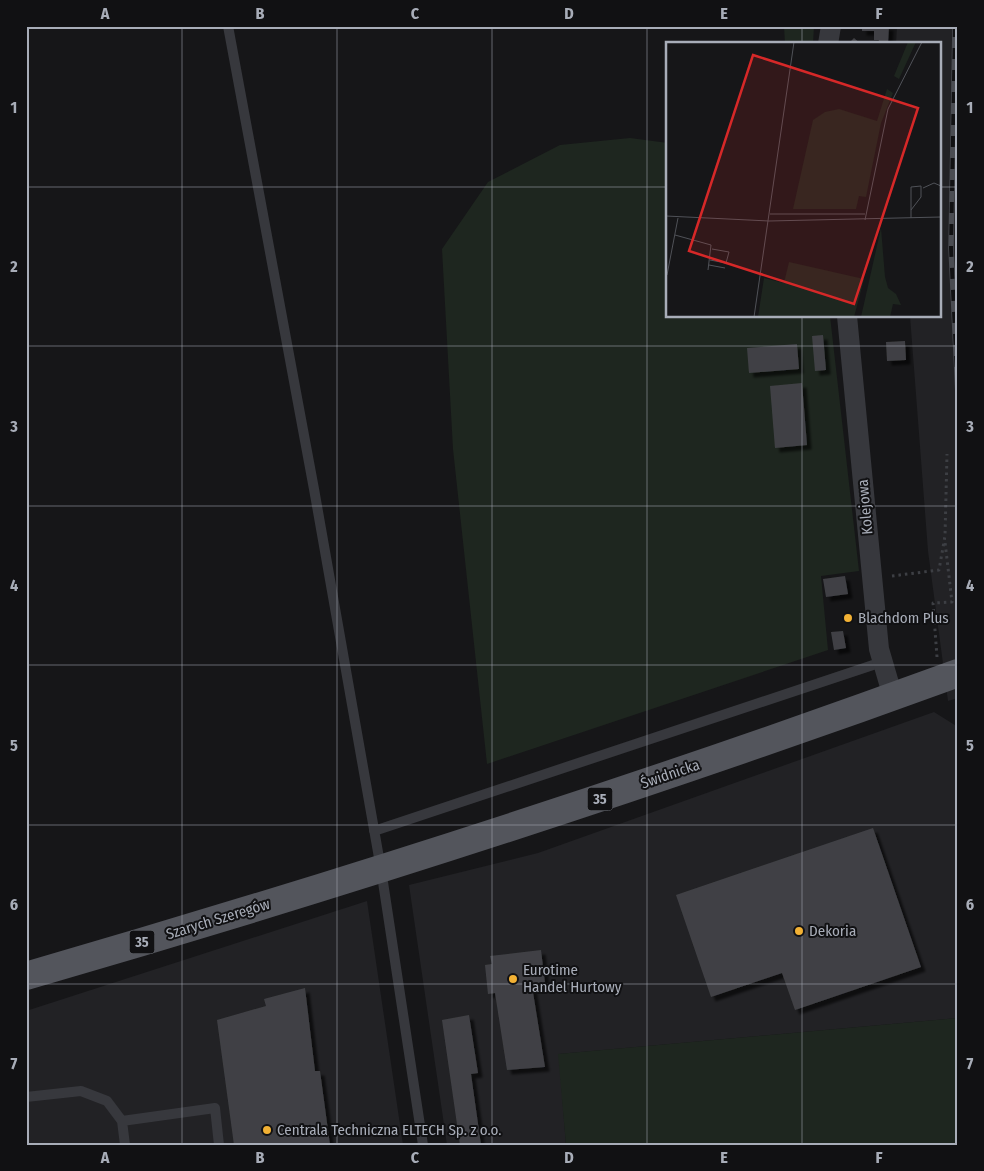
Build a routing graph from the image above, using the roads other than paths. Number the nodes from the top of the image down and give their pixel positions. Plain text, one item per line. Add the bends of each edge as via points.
1 (228, 26) edge
2 (831, 26) edge
3 (828, 42) edge
4 (847, 318) edge
5 (882, 662) junction
6 (951, 666) edge
7 (893, 697) junction
8 (374, 831) junction
9 (381, 869) junction
10 (26, 976) edge
11 (26, 1097) edge
12 (122, 1121) junction
13 (125, 1145) edge
14 (219, 1145) edge
15 (422, 1145) edge

1 - 8 lane
2 - 3 street
4 - 5 street, Kolejowa
5 - 7 street, Kolejowa
5 - 8 lane
6 - 7 main road, Świdnicka / 35
7 - 9 main road, Świdnicka / 35 via 608,796
8 - 9 lane
9 - 10 main road, Szarych Szeregów / 35
9 - 15 lane
11 - 12 lane via 81,1091 108,1101
12 - 13 lane
12 - 14 lane via 214,1108

